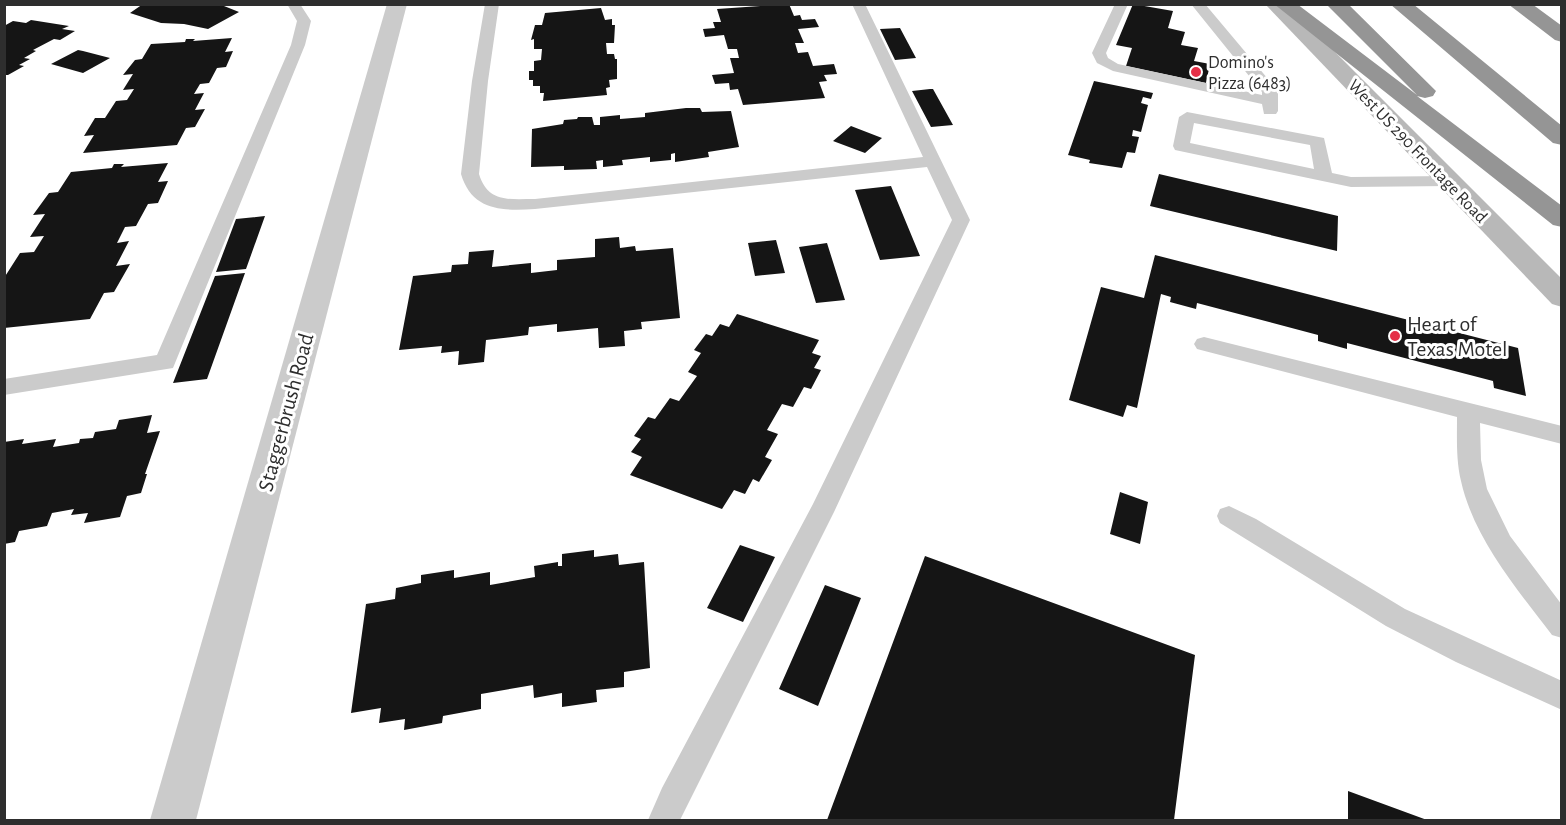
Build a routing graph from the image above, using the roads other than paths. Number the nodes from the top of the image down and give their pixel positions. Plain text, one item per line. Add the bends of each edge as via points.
1 (293, 4) edge
2 (397, 4) edge
3 (492, 4) edge
4 (858, 4) edge
5 (1122, 4) edge
6 (1197, 4) edge
7 (1275, 4) edge
8 (1284, 4) edge
9 (1336, 4) edge
10 (1400, 4) edge
11 (1518, 4) edge
12 (1562, 36) edge
13 (1270, 101) junction
14 (1269, 133) junction
15 (1562, 138) edge
16 (933, 161) junction
17 (1324, 177) junction
18 (1448, 181) junction
19 (1562, 219) edge
20 (1562, 224) edge
21 (1562, 297) edge
22 (1204, 344) dead end
23 (4, 387) edge
24 (1468, 411) junction
25 (1562, 435) edge
26 (1229, 516) dead end
27 (1562, 626) edge
28 (1562, 696) edge
29 (173, 820) edge
30 (664, 820) edge

1 - 23 lane via 304,21 298,45 165,362
2 - 29 street, Staggerbrush Road
3 - 16 lane via 470,174 478,195 488,199 515,205 535,204
4 - 16 lane
5 - 13 lane via 1099,54 1102,60 1113,67
6 - 13 lane via 1270,91
7 - 18 main road, West US 290 Frontage Road
8 - 19 highway
9 - 20 highway
10 - 15 highway
11 - 12 highway
13 - 14 lane
14 - 17 lane via 1318,142
14 - 17 lane via 1186,117 1180,146
16 - 30 lane via 961,220 873,411
17 - 18 lane via 1351,182
18 - 21 main road, West US 290 Frontage Road
22 - 24 lane
24 - 25 lane
24 - 27 lane via 1469,455 1475,488 1486,516
26 - 28 lane via 1268,536 1312,569 1374,605

